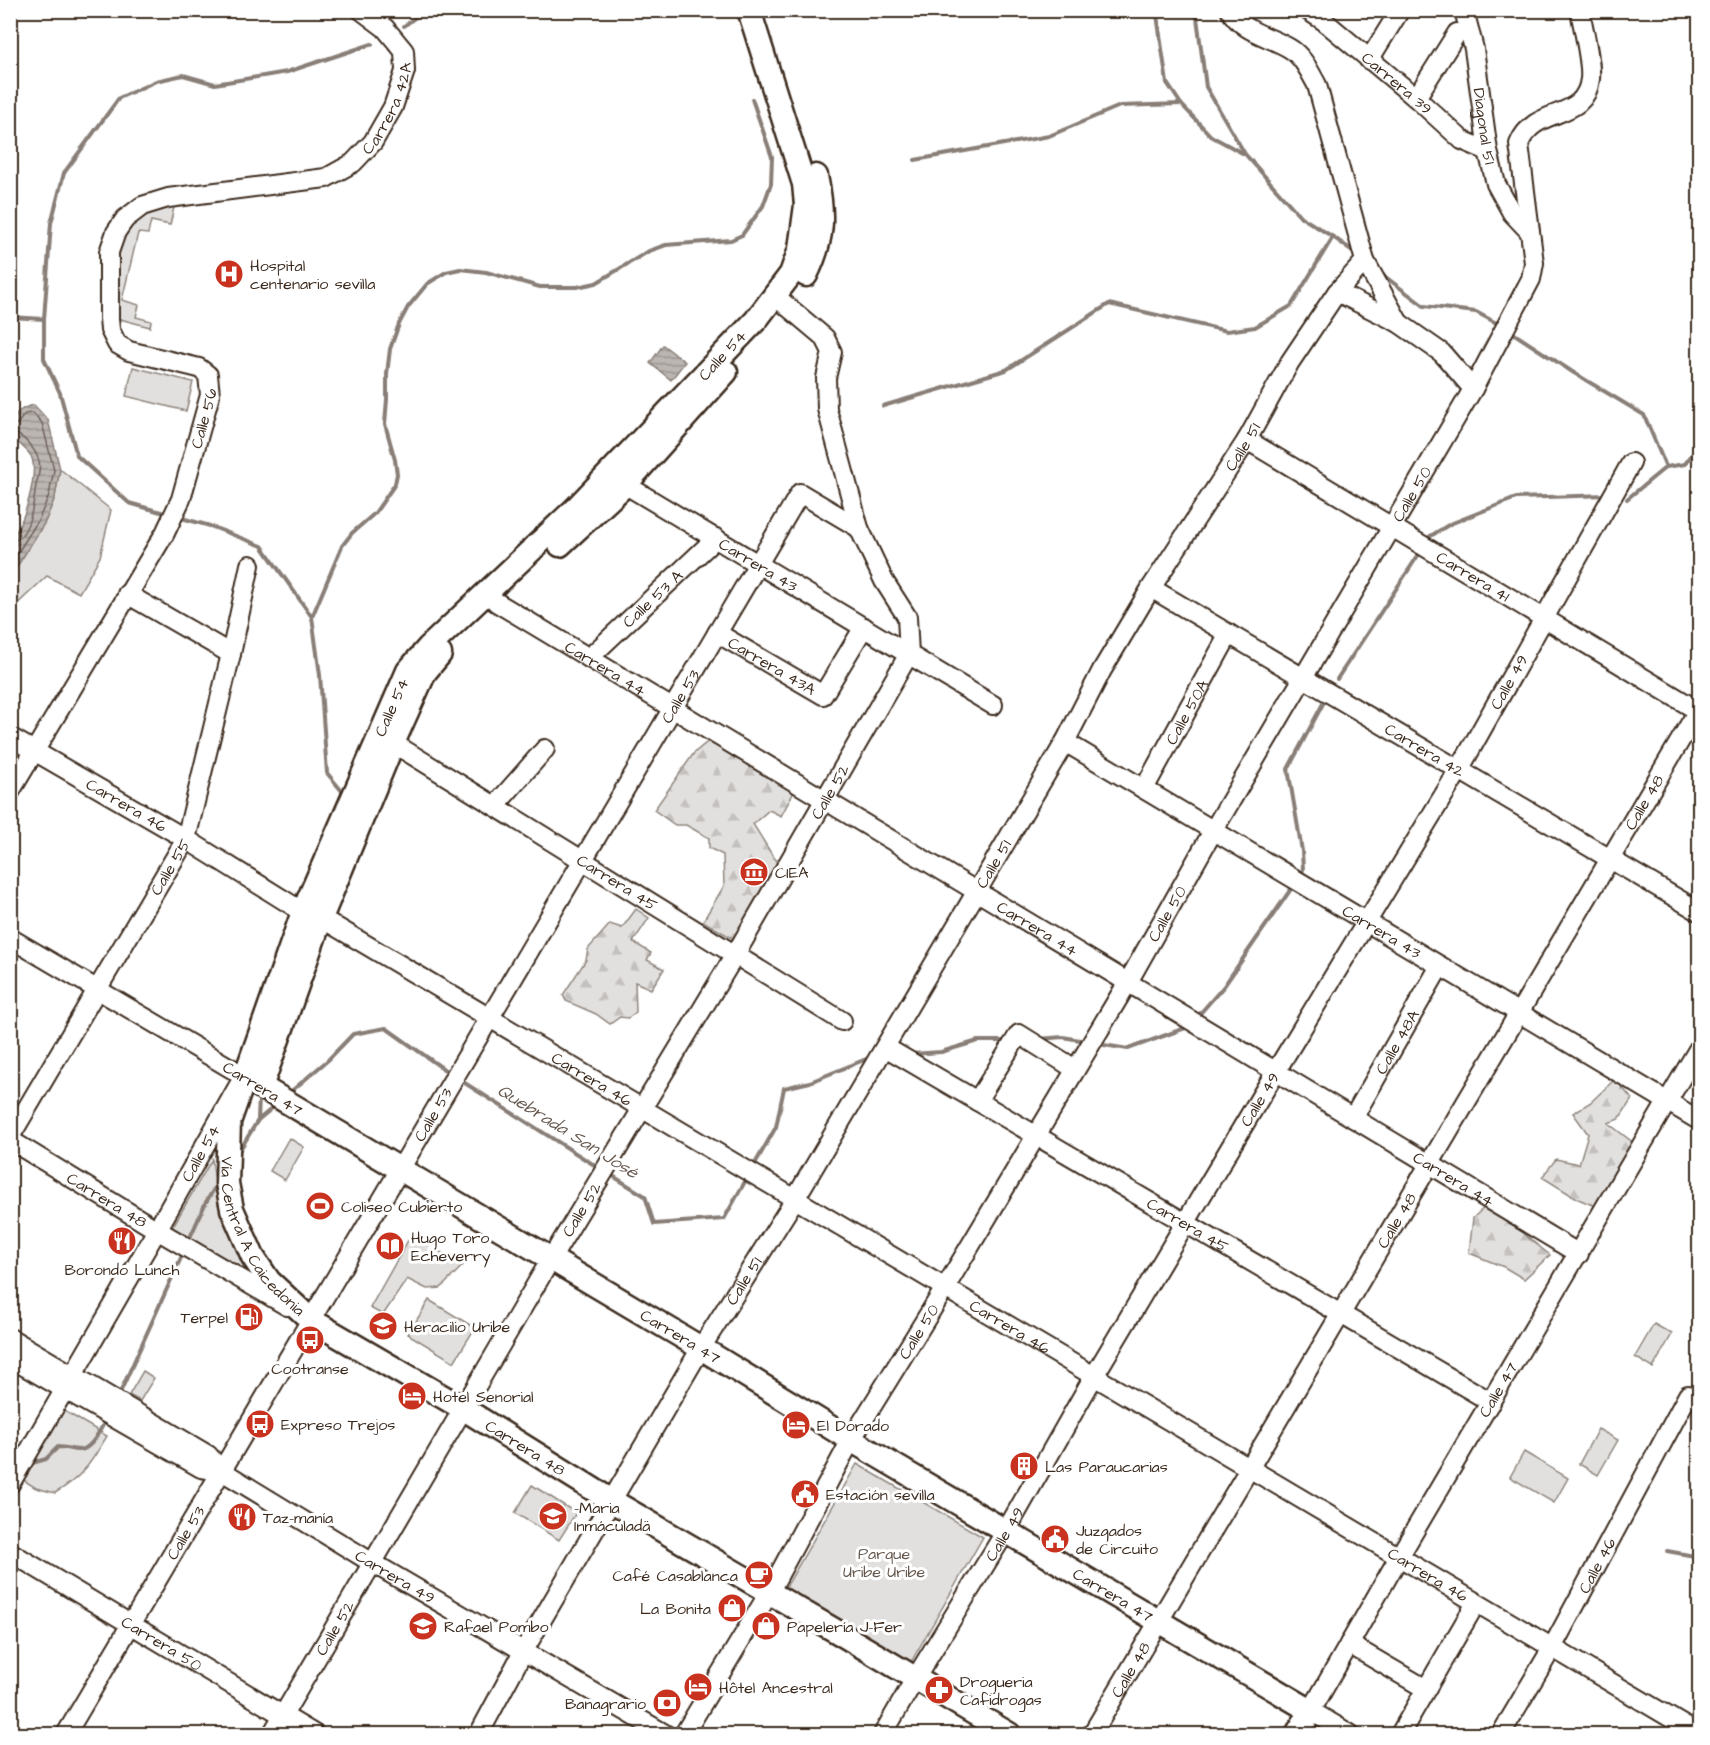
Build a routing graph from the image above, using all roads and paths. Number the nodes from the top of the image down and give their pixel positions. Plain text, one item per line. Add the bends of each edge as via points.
1 (361, 10) edge
2 (749, 10) edge
3 (763, 10) edge
4 (1230, 10) edge
5 (1307, 10) edge
6 (1400, 10) edge
7 (1464, 10) edge
8 (1580, 10) edge
9 (1327, 16) edge
10 (1457, 33) dead end
11 (1369, 60) junction
12 (1416, 98) junction
13 (1488, 151) junction
14 (338, 172) joint
15 (1530, 232) junction
16 (1365, 261) junction
17 (1337, 292) junction
18 (779, 300) junction
19 (1399, 322) junction
20 (1473, 389) junction
21 (1247, 440) junction
22 (1631, 463) dead end
23 (617, 479) junction
24 (1392, 527) junction
25 (859, 528) junction
26 (716, 538) junction
27 (758, 563) junction
28 (250, 565) dead end
29 (1151, 588) junction
30 (127, 594) junction
31 (496, 602) junction
32 (1543, 618) junction
33 (864, 627) junction
34 (717, 633) junction
35 (1228, 634) junction
36 (231, 654) junction
37 (909, 654) junction
38 (589, 658) junction
39 (1304, 678) junction
40 (993, 705) dead end
41 (673, 708) junction
42 (1699, 710) edge
43 (10, 737) edge
44 (1065, 742) junction
45 (393, 743) junction
46 (545, 749) dead end
47 (33, 751) junction
48 (1459, 770) junction
49 (1144, 789) junction
50 (10, 792) edge
51 (825, 800) junction
52 (495, 806) junction
53 (1213, 831) junction
54 (186, 839) junction
55 (1610, 859) junction
56 (583, 860) junction
57 (978, 892) junction
58 (1700, 912) edge
59 (312, 915) junction
60 (1367, 922) junction
61 (10, 938) edge
62 (735, 955) junction
63 (1440, 966) junction
64 (1128, 982) junction
65 (99, 990) junction
66 (1519, 1012) junction
67 (490, 1018) junction
68 (842, 1021) dead end
69 (1700, 1046) edge
70 (885, 1047) junction
71 (1075, 1069) junction
72 (1276, 1071) junction
73 (252, 1082) junction
74 (976, 1101) junction
75 (1668, 1101) junction
76 (643, 1109) junction
77 (1353, 1118) junction
78 (1700, 1121) edge
79 (1035, 1135) junction
80 (10, 1139) edge
81 (1429, 1164) junction
82 (400, 1169) junction
83 (795, 1199) junction
84 (1186, 1223) junction
85 (157, 1230) junction
86 (1579, 1254) junction
87 (551, 1259) junction
88 (945, 1288) junction
89 (1340, 1314) junction
90 (311, 1320) junction
91 (10, 1338) edge
92 (701, 1348) junction
93 (10, 1358) edge
94 (1094, 1376) junction
95 (69, 1383) junction
96 (1688, 1395) dead end
97 (1491, 1402) junction
98 (464, 1409) junction
99 (851, 1440) junction
100 (1249, 1468) junction
101 (222, 1472) junction
102 (10, 1484) edge
103 (612, 1501) junction
104 (1006, 1531) junction
105 (10, 1552) edge
106 (1399, 1557) junction
107 (371, 1562) junction
108 (769, 1593) junction
109 (1476, 1603) junction
110 (1159, 1621) junction
111 (131, 1625) junction
112 (1349, 1644) junction
113 (1552, 1648) junction
114 (524, 1652) junction
115 (915, 1679) junction
116 (1426, 1689) junction
117 (1311, 1711) junction
118 (284, 1715) junction
119 (66, 1734) edge
120 (272, 1734) edge
121 (314, 1734) edge
122 (479, 1734) edge
123 (665, 1734) edge
124 (684, 1734) edge
125 (884, 1734) edge
126 (1009, 1734) edge
127 (1092, 1734) edge
128 (1297, 1734) edge
129 (1350, 1734) edge
130 (1400, 1734) edge
131 (1501, 1734) edge
132 (1698, 1734) edge

1 - 14 street, Carrera 42A via 385,28 404,51 405,71 393,107 373,142
2 - 18 main road, Calle 54 via 804,184 806,205 800,249
3 - 18 main road, Calle 54 via 822,205 821,234 807,273
4 - 16 street via 1250,30 1291,49 1307,66 1317,85
5 - 9 street, Carrera 39
6 - 11 street
7 - 13 street, Diagonal 51 via 1474,49
8 - 15 street, Calle 50 via 1590,79 1584,96 1576,106 1533,123 1520,144
9 - 11 street, Carrera 39
10 - 12 street
11 - 12 street, Carrera 39
12 - 13 street, Carrera 39 via 1462,140
13 - 15 street, Diagonal 51 via 1496,184 1512,213
14 - 30 street, Calle 56 via 326,178 168,198 142,206 116,232 109,252 109,318 117,344 129,351 199,368 208,375 210,395 181,499
15 - 20 street, Calle 50 via 1532,279
16 - 17 street, Calle 51
16 - 19 street
17 - 19 street
17 - 21 street, Calle 51 via 1290,362
18 - 23 main road, Calle 54
18 - 25 street via 825,338 832,352 826,378 827,409
19 - 20 street via 1442,353
20 - 24 street, Calle 50
21 - 24 street, Carrera 41
21 - 29 street, Calle 51
22 - 32 street, Calle 49
23 - 26 street, Carrera 43
23 - 31 main road, Calle 54
23 - 59 main road, Calle 54 via 437,639 408,671
24 - 32 street, Carrera 41
24 - 39 street, Calle 50
25 - 27 street, Calle 53 via 800,493
25 - 37 street via 884,581 907,617
26 - 27 street, Carrera 43
26 - 38 street, Calle 53 A
27 - 33 street, Carrera 43
27 - 34 street, Calle 53
28 - 36 street, Calle 55
29 - 35 street, Carrera 42
29 - 44 street, Calle 51
30 - 36 street
30 - 47 street, Calle 56
31 - 38 street, Carrera 44
31 - 45 main road, Calle 54 via 425,672
32 - 42 street, Carrera 41
32 - 48 street, Calle 49
33 - 34 street, Carrera 43A via 823,695
33 - 37 street, Carrera 43
34 - 41 street, Calle 53
35 - 39 street, Carrera 42
35 - 49 street, Calle 50A
36 - 54 street, Calle 55
37 - 40 street, Carrera 43
37 - 51 street, Calle 52
38 - 41 street, Carrera 44
39 - 48 street, Carrera 42
39 - 53 street, Calle 50
41 - 51 street, Carrera 44
41 - 56 street, Calle 53
42 - 55 street, Calle 48
43 - 47 street, Carrera 46
44 - 49 street, Carrera 43
44 - 57 street, Calle 51
45 - 52 street, Carrera 45
45 - 59 main road, Calle 54
46 - 52 street
47 - 50 street, Calle 56
47 - 54 street, Carrera 46
48 - 55 street, Carrera 42
48 - 60 street, Calle 49
49 - 53 street, Carrera 43
51 - 57 street, Carrera 44
51 - 62 street, Calle 52
52 - 56 street, Carrera 45
53 - 60 street, Carrera 43
53 - 64 street, Calle 50
54 - 59 street, Carrera 46
54 - 65 street, Calle 55
55 - 58 street, Carrera 42
55 - 66 street, Calle 48
56 - 62 street, Carrera 45
56 - 67 street, Calle 53
57 - 64 street, Carrera 44
57 - 70 street, Calle 51
59 - 67 street, Carrera 46
59 - 73 main road, Calle 54
60 - 63 street, Carrera 43
60 - 72 street, Calle 49
61 - 65 street, Carrera 47
62 - 68 street, Carrera 45
62 - 76 street, Calle 52
63 - 66 street, Carrera 43
63 - 77 street, Calle 48A
64 - 71 street, Calle 50
64 - 72 street, Carrera 44
65 - 73 street, Carrera 47
65 - 80 street, Calle 55
66 - 75 street, Carrera 43
66 - 81 street, Calle 48
67 - 76 street, Carrera 46
67 - 82 street, Calle 53
69 - 75 street, Calle 47
70 - 74 street, Carrera 45
70 - 83 street, Calle 51
71 - 74 street via 1019,1034
71 - 79 street, Calle 50
72 - 77 street, Carrera 44
72 - 84 street, Calle 49
73 - 82 main road, Carrera 47
73 - 85 street, Calle 54
73 - 90 main road, Vía Central A Caicedonia via 229,1122 228,1183 232,1209 253,1257 269,1281
74 - 79 street, Carrera 45
75 - 78 street, Carrera 43
75 - 86 street, Calle 47
76 - 83 street, Carrera 46
76 - 87 street, Calle 52
77 - 81 street, Carrera 44
79 - 84 street, Carrera 45
79 - 88 street, Calle 50
80 - 85 street, Carrera 48
81 - 86 street, Carrera 44
81 - 89 street, Calle 48
82 - 87 main road, Carrera 47
82 - 90 street, Calle 53
83 - 88 street, Carrera 46
83 - 92 street, Calle 51
84 - 89 street, Carrera 45
84 - 94 street, Calle 49
85 - 90 street, Carrera 48
85 - 95 street, Calle 54
86 - 97 street, Calle 47
87 - 92 main road, Carrera 47
87 - 98 street, Calle 52
88 - 94 street, Carrera 46
88 - 99 street, Calle 50
89 - 97 street, Carrera 45
89 - 100 street, Calle 48
90 - 98 main road, Carrera 48
90 - 101 street, Calle 53
91 - 95 street, Carrera 49
92 - 99 main road, Carrera 47
92 - 103 street, Calle 51
93 - 95 street, Carrera 49
94 - 100 street, Carrera 46
94 - 104 street, Calle 49
95 - 101 street, Carrera 49 via 208,1455
95 - 102 street, Calle 54
96 - 113 street, Calle 46
97 - 106 street, Calle 47
98 - 103 main road, Carrera 48
98 - 107 street, Calle 52
99 - 104 main road, Carrera 47
99 - 108 street, Calle 50
100 - 106 street, Carrera 46
100 - 110 street, Calle 48
101 - 107 street, Carrera 49
101 - 111 street, Calle 53
103 - 108 main road, Carrera 48
103 - 114 street, Calle 51
104 - 110 main road, Carrera 47
104 - 115 street, Calle 49
105 - 111 street, Carrera 50
106 - 109 street, Carrera 46
106 - 112 street, Calle 47
107 - 114 street, Carrera 49
107 - 118 street, Calle 52
108 - 115 main road, Carrera 48
108 - 124 street, Calle 50
109 - 113 street, Carrera 46
109 - 116 street
110 - 117 main road, Carrera 47
110 - 127 street, Calle 48
111 - 118 street, Carrera 50
111 - 119 street, Calle 53
112 - 116 street
112 - 117 street, Calle 47
113 - 131 street, Calle 46
113 - 132 street, Carrera 46
114 - 122 street, Calle 51
114 - 123 street, Carrera 49
115 - 125 street, Calle 49
115 - 126 main road, Carrera 48
116 - 130 street
117 - 128 main road, Calle 47
117 - 129 street, Carrera 47
118 - 120 street, Calle 52
118 - 121 street, Carrera 50

